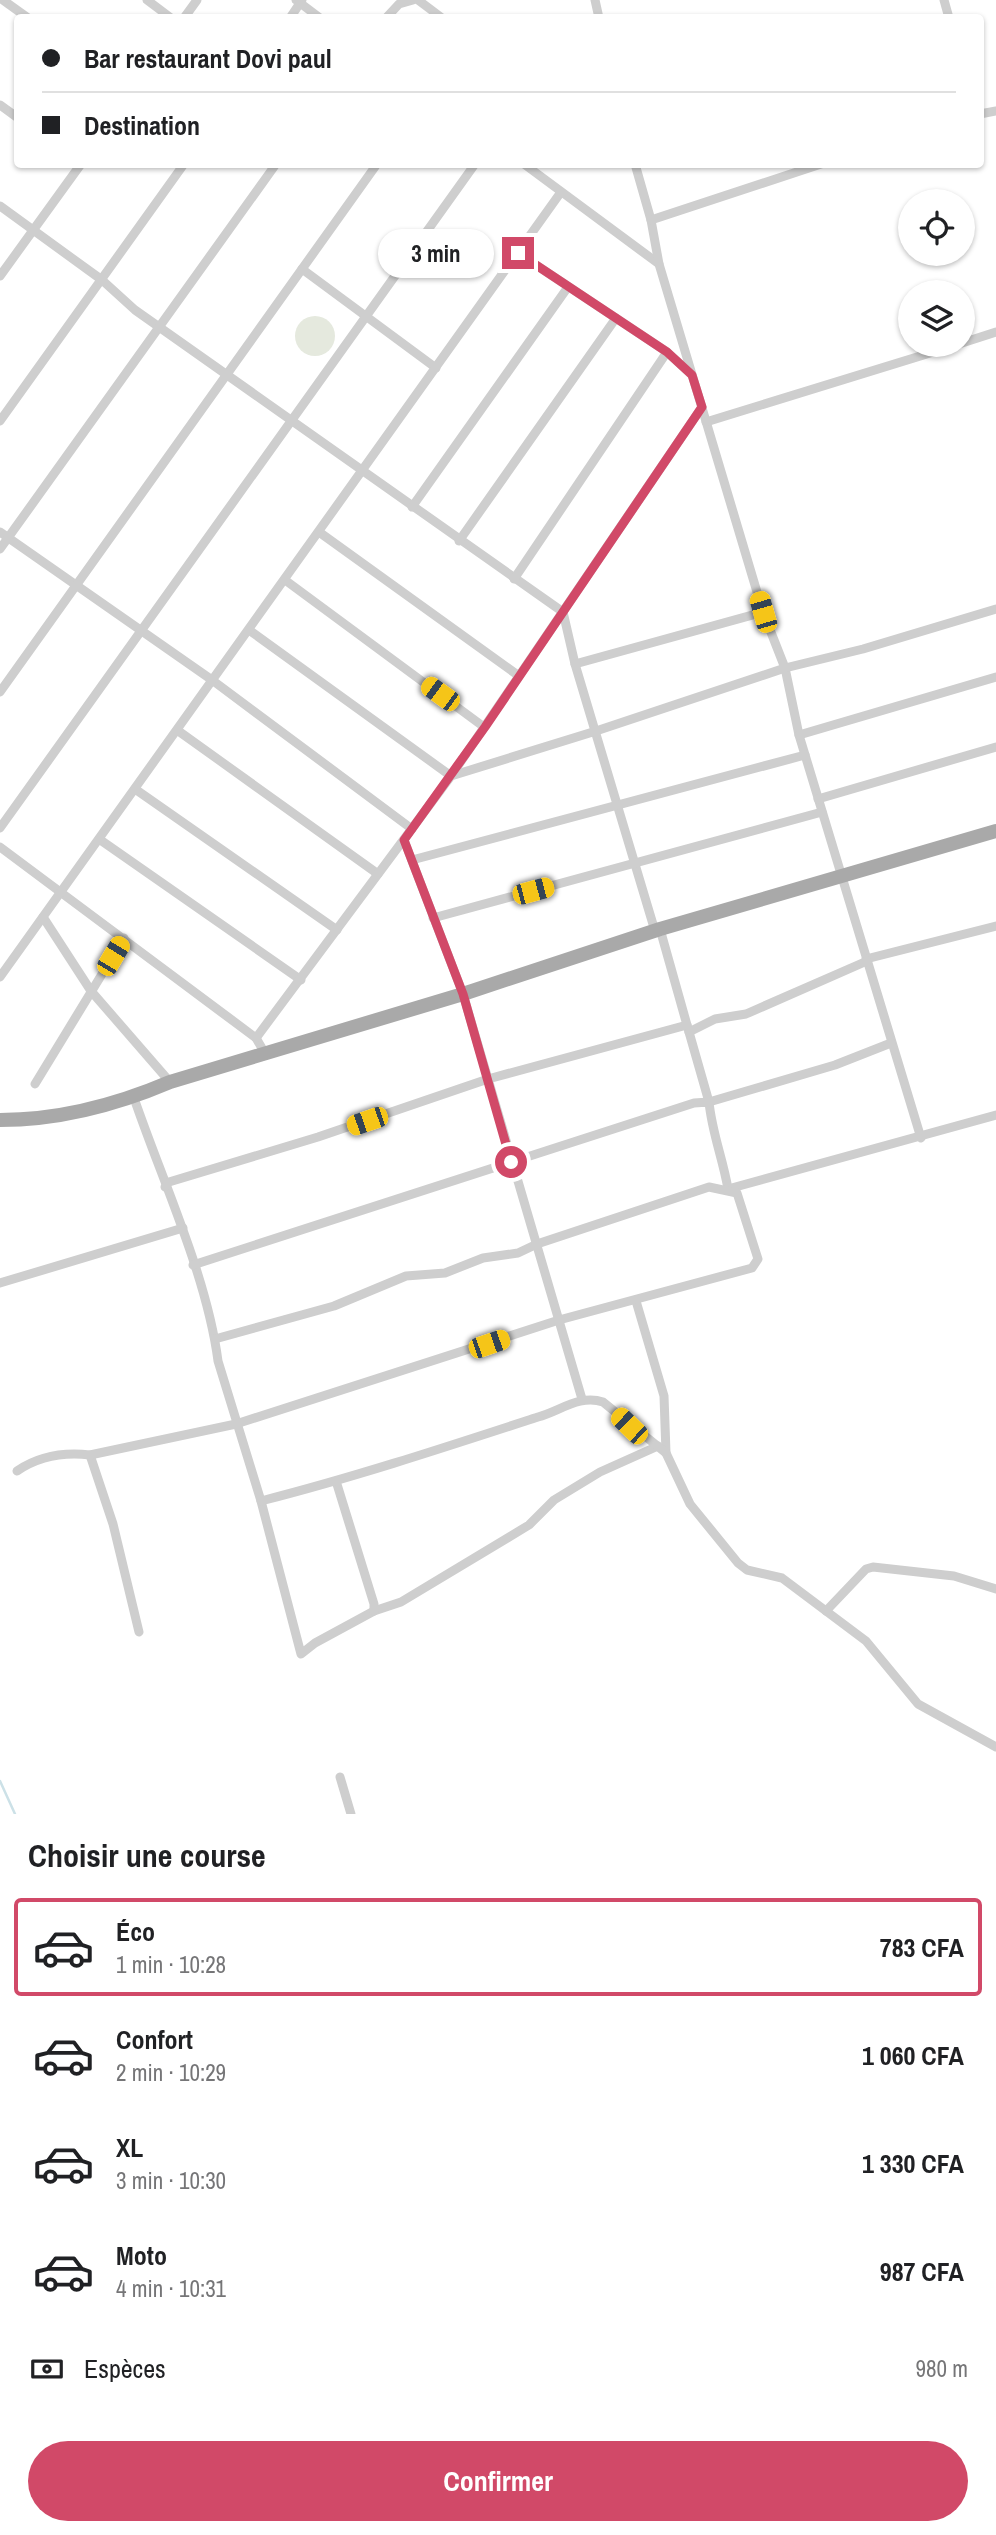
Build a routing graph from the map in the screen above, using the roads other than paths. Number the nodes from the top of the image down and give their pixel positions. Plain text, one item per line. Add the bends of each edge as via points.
1 (4, 0) edge
2 (146, 0) edge
3 (412, 0) edge
4 (418, 0) edge
5 (299, 1) edge
6 (23, 14) edge
7 (165, 14) edge
8 (315, 14) edge
9 (390, 14) edge
10 (437, 14) edge
11 (78, 168) edge
12 (181, 168) edge
13 (273, 168) edge
14 (374, 168) edge
15 (472, 168) edge
16 (529, 168) edge
17 (636, 168) edge
18 (809, 168) edge
19 (561, 192) junction
20 (0, 206) edge
21 (651, 220) junction
22 (32, 229) junction
23 (518, 253) junction
24 (659, 264) junction
25 (302, 269) junction
26 (0, 276) edge
27 (102, 280) junction
28 (568, 286) junction
29 (367, 317) junction
30 (616, 318) junction
31 (160, 328) junction
32 (996, 332) edge
33 (975, 339) edge
34 (667, 352) junction
35 (917, 357) edge
36 (436, 368) junction
37 (226, 375) junction
38 (692, 375) junction
39 (702, 407) junction
40 (0, 421) edge
41 (292, 422) junction
42 (706, 422) junction
43 (362, 471) junction
44 (412, 507) junction
45 (318, 532) junction
46 (4, 535) edge
47 (459, 541) junction
48 (0, 549) edge
49 (285, 579) junction
50 (513, 579) junction
51 (75, 585) junction
52 (996, 609) edge
53 (563, 612) junction
54 (763, 612) junction
55 (249, 629) junction
56 (142, 632) junction
57 (575, 664) junction
58 (785, 668) junction
59 (519, 676) junction
60 (996, 677) edge
61 (212, 680) junction
62 (0, 692) edge
63 (485, 727) junction
64 (177, 730) junction
65 (596, 731) junction
66 (799, 735) junction
67 (996, 747) edge
68 (805, 755) junction
69 (451, 776) junction
70 (135, 789) junction
71 (818, 799) junction
72 (617, 806) junction
73 (822, 812) junction
74 (0, 828) edge
75 (412, 828) junction
76 (996, 831) edge
77 (99, 839) junction
78 (404, 840) junction
79 (0, 847) edge
80 (412, 860) junction
81 (634, 863) junction
82 (378, 874) junction
83 (841, 876) junction
84 (61, 892) junction
85 (43, 917) junction
86 (433, 918) junction
87 (996, 926) edge
88 (337, 930) junction
89 (657, 930) junction
90 (124, 938) junction
91 (866, 960) junction
92 (0, 977) edge
93 (301, 979) junction
94 (92, 991) junction
95 (463, 994) junction
96 (687, 1028) junction
97 (256, 1038) junction
98 (891, 1043) junction
99 (266, 1055) junction
100 (488, 1079) junction
101 (170, 1082) junction
102 (35, 1084) dead end
103 (705, 1089) junction
104 (134, 1098) junction
105 (709, 1102) junction
106 (694, 1103) junction
107 (996, 1115) edge
108 (0, 1120) edge
109 (920, 1138) junction
110 (511, 1162) junction
111 (165, 1187) junction
112 (728, 1189) junction
113 (183, 1228) junction
114 (537, 1244) junction
115 (193, 1265) junction
116 (0, 1283) edge
117 (636, 1301) junction
118 (559, 1320) junction
119 (215, 1339) junction
120 (582, 1399) junction
121 (236, 1424) junction
122 (662, 1450) junction
123 (90, 1455) junction
124 (17, 1471) dead end
125 (336, 1481) junction
126 (261, 1501) junction
127 (996, 1589) edge
128 (374, 1611) junction
129 (826, 1611) junction
130 (139, 1632) dead end
131 (996, 1747) edge
132 (340, 1777) dead end
133 (351, 1814) edge

1 - 6 street
2 - 7 street
3 - 9 street via 399,4
4 - 10 street
5 - 8 street
11 - 22 street
12 - 27 street
13 - 31 street
14 - 25 street
15 - 29 street
16 - 19 street
17 - 21 street
18 - 21 street
19 - 23 street
19 - 24 street
20 - 22 street
21 - 24 street
22 - 26 street
22 - 27 street
23 - 28 street
23 - 36 street
24 - 38 street
25 - 29 street
25 - 37 street
27 - 31 street
27 - 40 street
28 - 30 street
28 - 44 street
29 - 36 street
29 - 41 street
30 - 34 street
30 - 47 street
31 - 37 street
31 - 46 street
32 - 33 street
34 - 38 street
34 - 50 street
35 - 42 street
36 - 43 street
37 - 41 street
37 - 51 street
38 - 39 street
39 - 42 street
39 - 53 street
41 - 43 street
41 - 56 street
42 - 54 street
43 - 44 street
43 - 45 street
44 - 47 street
45 - 49 street
45 - 59 street
46 - 48 street
46 - 51 street
47 - 50 street
49 - 55 street
49 - 63 street
50 - 53 street
51 - 56 street
51 - 62 street
52 - 58 street
53 - 57 street
53 - 59 street
54 - 57 street
54 - 58 street
55 - 61 street
55 - 69 street
56 - 61 street
56 - 74 street
57 - 65 street
58 - 65 street
58 - 66 street
59 - 63 street
60 - 66 street
61 - 64 street
61 - 75 street
63 - 69 street
64 - 70 street
64 - 82 street
65 - 69 street
65 - 72 street
66 - 68 street
67 - 71 street
68 - 71 street
68 - 72 street
69 - 75 street
70 - 77 street
70 - 88 street
71 - 73 street
72 - 80 street
72 - 81 street
73 - 81 street
73 - 83 street
75 - 78 street
76 - 83 main road
77 - 84 street
77 - 93 street
78 - 80 street
78 - 82 street
79 - 84 street
80 - 86 street
81 - 86 street
81 - 89 street
82 - 88 street
83 - 89 main road
83 - 91 street
84 - 85 street
84 - 90 street
85 - 92 street
85 - 94 street
86 - 95 street
87 - 91 street
88 - 93 street
89 - 95 main road
89 - 96 street
90 - 94 street
90 - 97 street
91 - 96 street via 746,1014
91 - 98 street
93 - 97 street
94 - 101 street
94 - 102 street
95 - 99 main road
95 - 100 street
96 - 100 street
96 - 103 street
97 - 99 street
98 - 105 street via 799,1077
98 - 109 street
99 - 101 main road
100 - 110 street
100 - 111 street
101 - 104 main road
103 - 105 street
103 - 106 street
104 - 108 main road via 49,1118
104 - 111 street
105 - 106 street
105 - 112 street via 711,1130 723,1158
106 - 110 street
107 - 109 street
109 - 112 street
110 - 114 street
110 - 115 street
111 - 113 street
112 - 114 street via 709,1187
112 - 117 street via 737,1193 757,1265
113 - 115 street
113 - 116 street
114 - 118 street
114 - 119 street via 445,1273 406,1276 334,1306
115 - 119 street
117 - 118 street
117 - 122 street via 664,1396
118 - 120 street
118 - 121 street
119 - 121 street
120 - 122 street via 603,1402
120 - 125 street via 547,1415
121 - 123 street
121 - 126 street
122 - 128 street via 600,1472 554,1500 529,1525 401,1602
122 - 129 street via 690,1504 738,1563 747,1570 782,1578
123 - 124 street via 72,1453 31,1461
123 - 130 street via 113,1524
125 - 126 street
125 - 128 street
126 - 128 street via 301,1654
127 - 129 street via 954,1576 873,1567
129 - 131 street via 866,1641 918,1704
132 - 133 street

